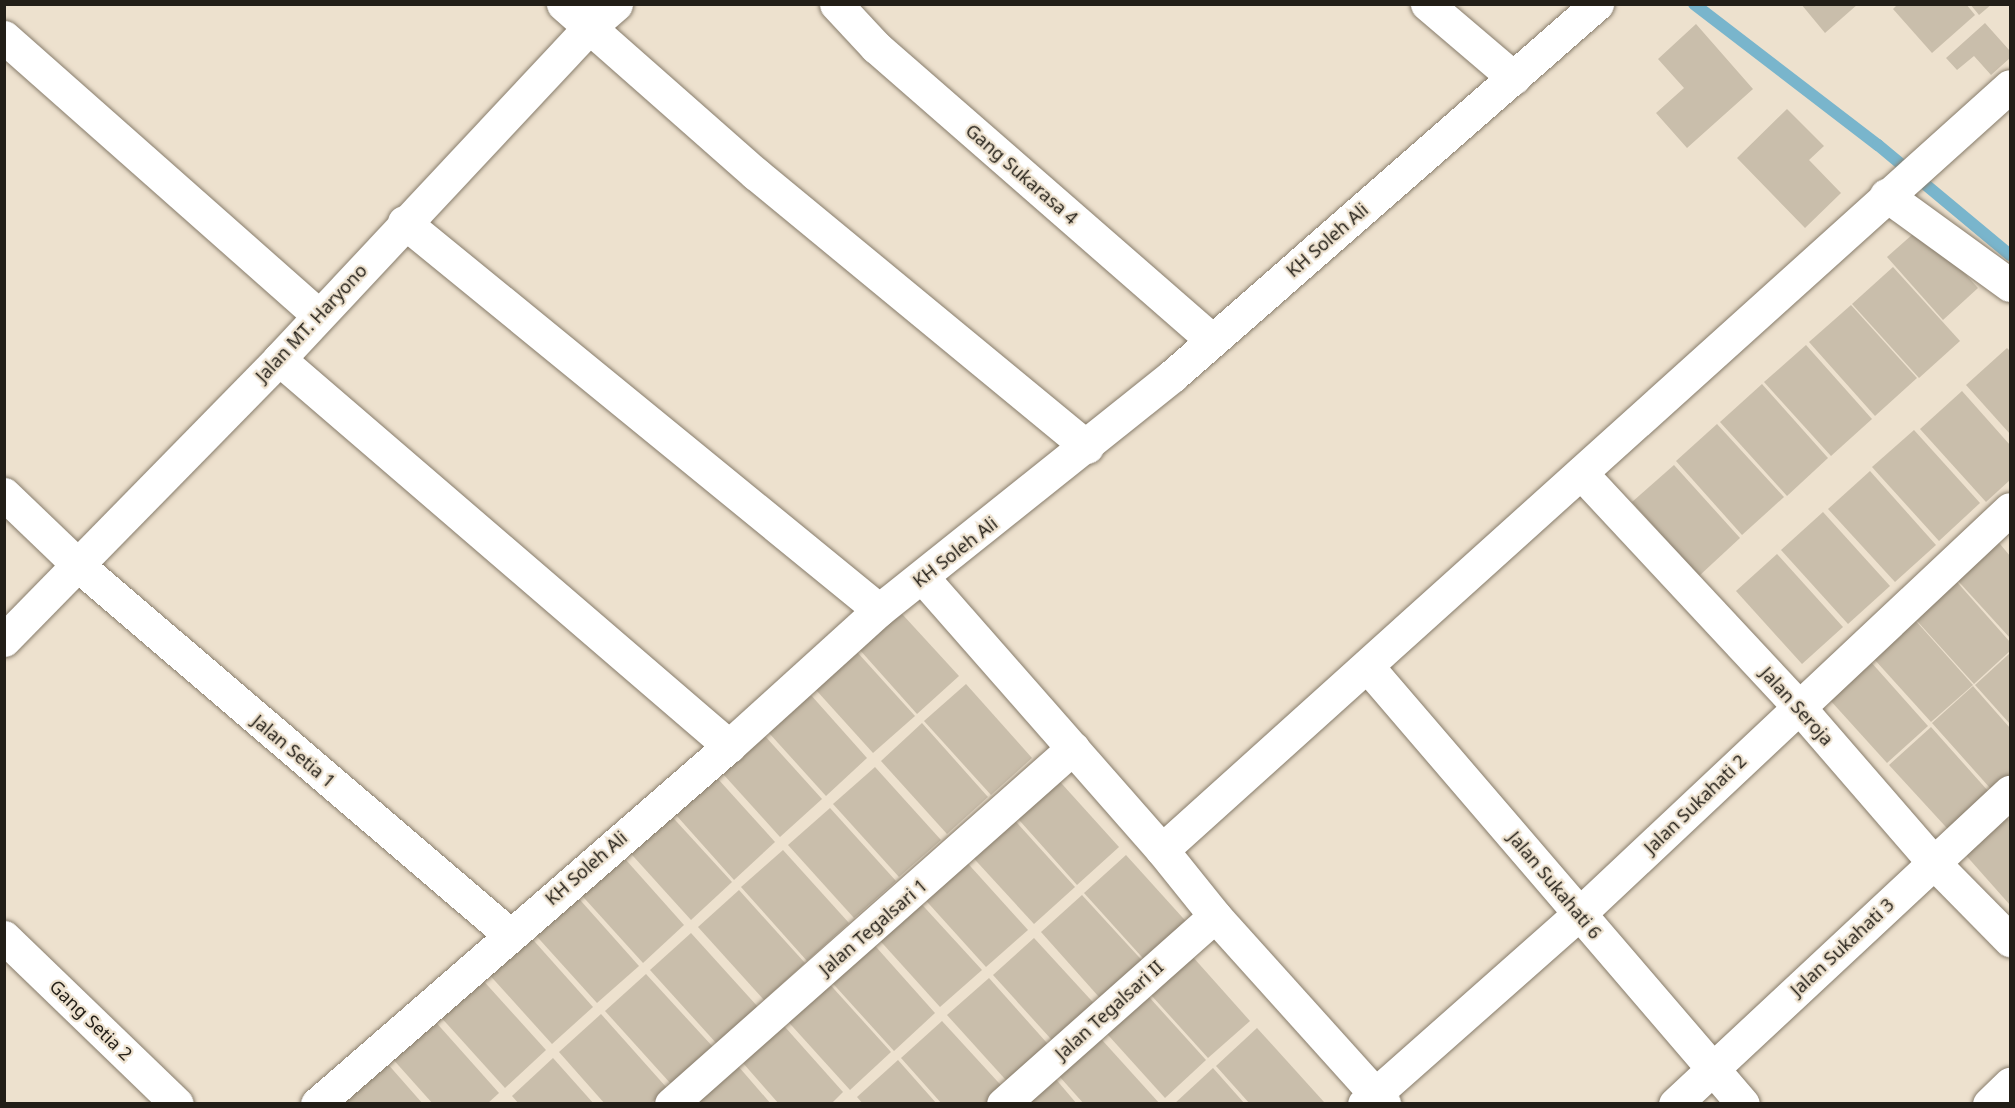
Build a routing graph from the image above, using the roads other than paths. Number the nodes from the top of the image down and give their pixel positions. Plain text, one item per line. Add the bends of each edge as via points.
1 (563, 4) edge
2 (616, 4) edge
3 (836, 4) edge
4 (1427, 4) edge
5 (1597, 4) edge
6 (591, 26) junction
7 (4, 37) edge
8 (1514, 78) junction
9 (2010, 86) edge
10 (1892, 190) junction
11 (404, 222) junction
12 (2010, 285) edge
13 (316, 314) junction
14 (1212, 340) junction
15 (279, 358) junction
16 (1087, 447) junction
17 (1581, 473) junction
18 (4, 494) edge
19 (2010, 508) edge
20 (80, 567) junction
21 (923, 578) junction
22 (879, 610) junction
23 (4, 640) edge
24 (1367, 666) junction
25 (1798, 706) junction
26 (729, 746) junction
27 (1073, 748) junction
28 (2010, 792) edge
29 (1162, 850) junction
30 (1933, 862) junction
31 (1579, 914) junction
32 (1215, 916) junction
33 (509, 934) junction
34 (4, 937) edge
35 (2010, 940) edge
36 (1712, 1070) junction
37 (2010, 1084) edge
38 (1375, 1100) edge
39 (177, 1104) edge
40 (317, 1104) edge
41 (671, 1104) edge
42 (1003, 1104) edge
43 (1676, 1104) edge
44 (1743, 1104) edge
45 (1989, 1104) edge

1 - 6 street
2 - 6 street, Jalan MT. Haryono
3 - 14 street, Gang Sukarasa 4 via 876,47
4 - 8 street
5 - 8 street, KH Soleh Ali
6 - 11 street, Jalan MT. Haryono
6 - 16 street via 756,174
7 - 13 street
8 - 14 street, KH Soleh Ali
9 - 10 street
10 - 12 street
10 - 17 street
11 - 13 street, Jalan MT. Haryono
11 - 22 street
13 - 15 street, Jalan MT. Haryono
14 - 16 street, KH Soleh Ali
15 - 20 street, Jalan MT. Haryono
15 - 26 street
16 - 21 street, KH Soleh Ali
17 - 24 street
17 - 25 street, Jalan Seroja
18 - 20 street, Jalan Setia 1
19 - 25 street, Jalan Sukahati 2
20 - 23 street, Jalan MT. Haryono
20 - 33 street, Jalan Setia 1
21 - 22 street, KH Soleh Ali
21 - 27 street
22 - 26 street, KH Soleh Ali
24 - 29 street
24 - 31 street, Jalan Sukahati 6
25 - 30 street, Jalan Seroja
25 - 31 street, Jalan Sukahati 2
26 - 33 street, KH Soleh Ali
27 - 29 street
27 - 41 street, Jalan Tegalsari 1
28 - 30 street, Jalan Sukahati 3
29 - 32 street
30 - 35 street, Jalan Seroja
30 - 36 street, Jalan Sukahati 3
31 - 36 street, Jalan Sukahati 6
31 - 38 street, Jalan Sukahati 2
32 - 38 street
32 - 42 street, Jalan Tegalsari II
33 - 40 street, KH Soleh Ali
34 - 39 street, Gang Setia 2
36 - 43 street, Jalan Sukahati 3
36 - 44 street, Jalan Sukahati 6
37 - 45 street

